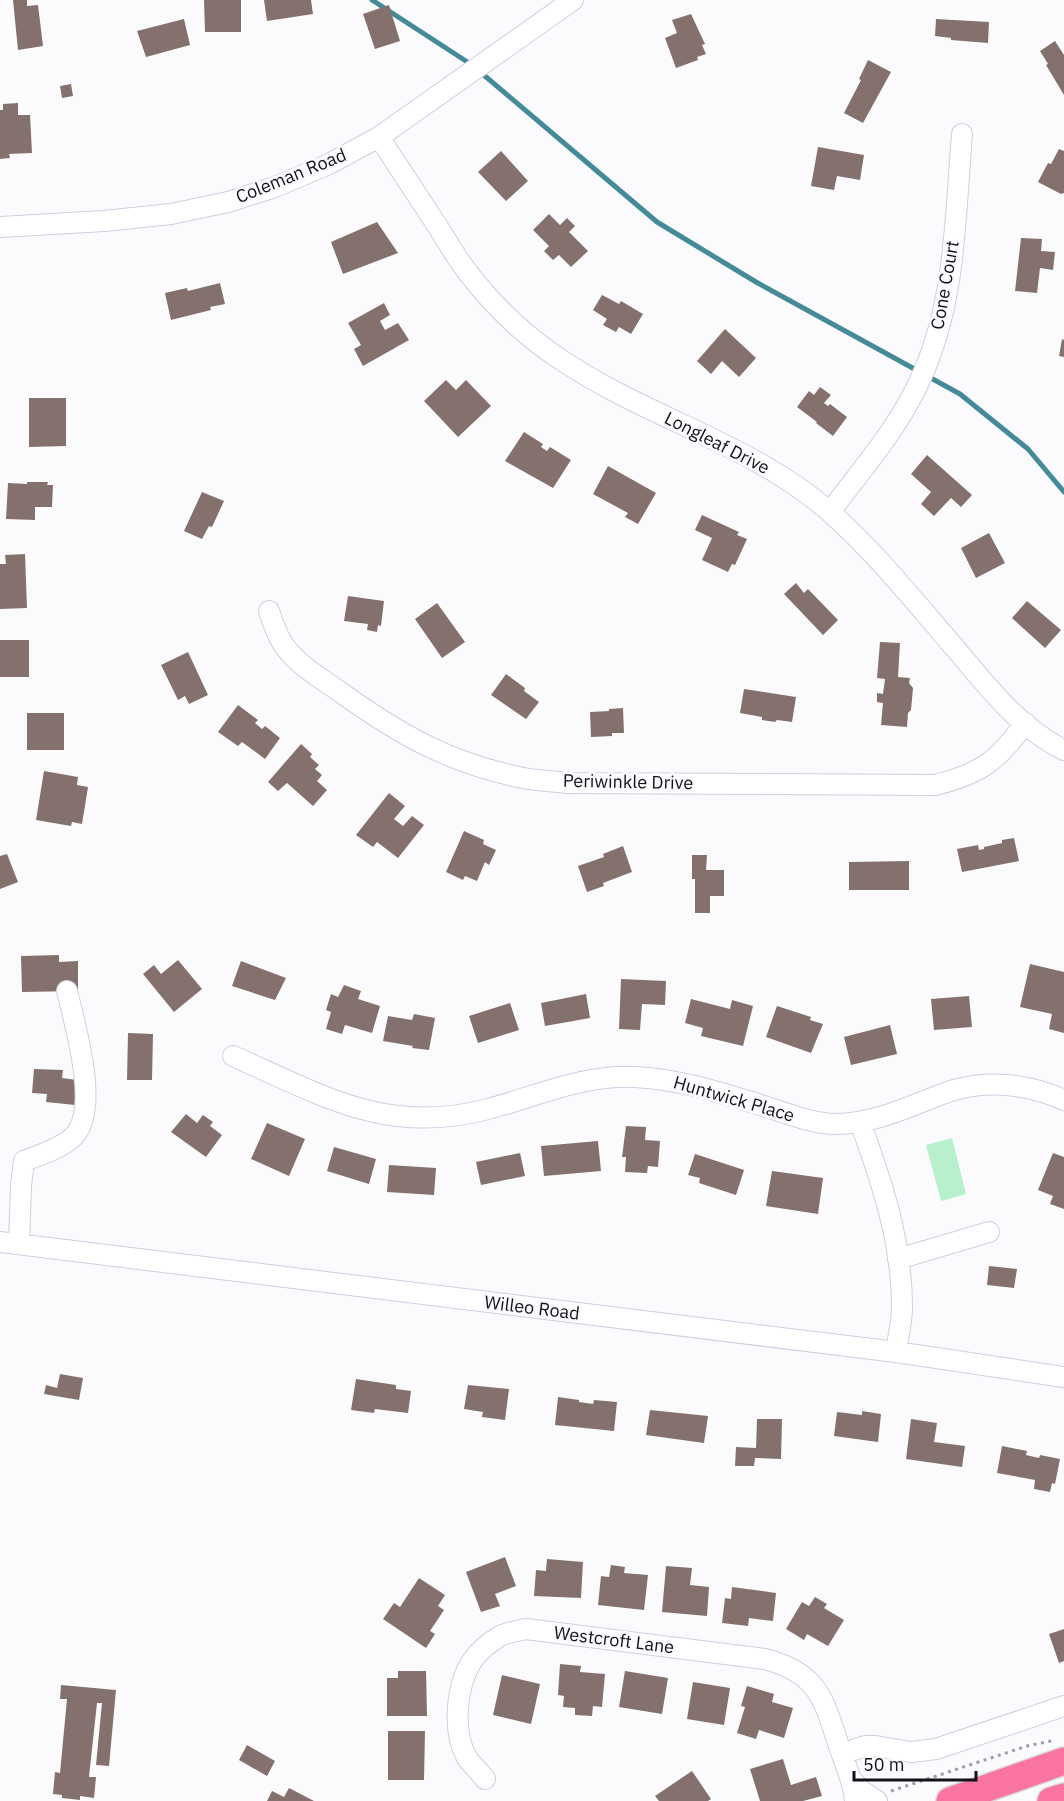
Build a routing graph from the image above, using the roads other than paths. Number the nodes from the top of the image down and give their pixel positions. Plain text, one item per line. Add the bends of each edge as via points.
1 (573, 0) edge
2 (962, 134) dead end
3 (379, 137) junction
4 (0, 227) edge
5 (830, 512) junction
6 (269, 611) dead end
7 (1025, 723) junction
8 (1064, 750) edge
9 (67, 991) dead end
10 (233, 1056) dead end
11 (1064, 1100) edge
12 (860, 1122) junction
13 (989, 1232) dead end
14 (10, 1243) edge
15 (898, 1259) junction
16 (896, 1352) junction
17 (1064, 1377) edge
18 (1064, 1706) edge
19 (1059, 1751) edge
20 (842, 1754) junction
21 (485, 1779) dead end
22 (851, 1779) junction
23 (1064, 1797) edge
24 (855, 1801) edge
25 (877, 1801) edge
26 (950, 1801) edge
27 (1051, 1801) edge

1 - 3 street, Coleman Road
2 - 5 street, Cone Court via 952,271 934,345 899,419
3 - 4 street, Coleman Road via 329,164 228,202 160,215
3 - 5 street, Longleaf Drive via 467,271 531,337 595,381 759,462
5 - 7 street, Longleaf Drive via 876,556 994,694
6 - 7 street, Periwinkle Drive via 279,639 297,661 378,719 446,755 525,778 568,783 935,786 962,779 987,765 1011,744
7 - 8 street, Longleaf Drive
9 - 14 street via 79,1042 86,1110 74,1137 24,1161
10 - 12 street, Huntwick Place via 344,1104 398,1117 461,1115 572,1083 631,1077 694,1084 813,1121
11 - 12 street, Huntwick Place via 1039,1090 987,1084 957,1089
12 - 15 street via 890,1212
13 - 15 street
14 - 16 street, Willeo Road
15 - 16 street via 902,1309
16 - 17 street, Willeo Road
18 - 20 street via 936,1749 911,1752 865,1746
19 - 26 highway
20 - 21 street, Westcroft Lane via 818,1692 807,1678 782,1663 526,1629 502,1635 488,1644 472,1660 462,1684 457,1722 462,1744 468,1759
20 - 22 street, Westcroft Lane
22 - 24 street, Westcroft Lane
22 - 25 street, Westcroft Lane
23 - 27 highway

